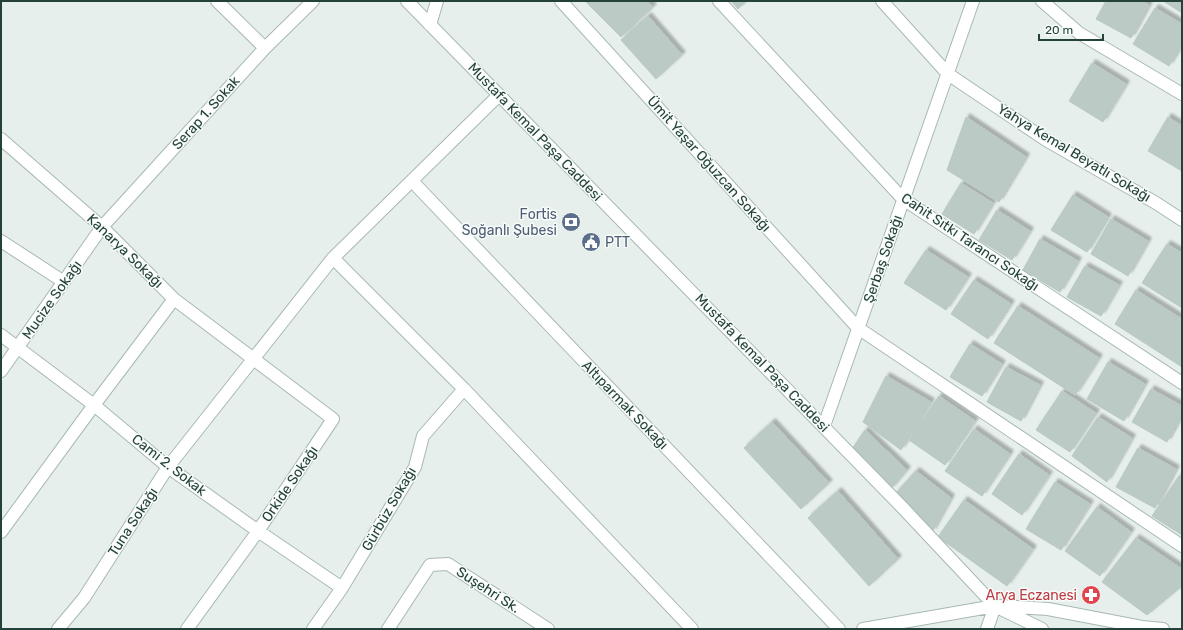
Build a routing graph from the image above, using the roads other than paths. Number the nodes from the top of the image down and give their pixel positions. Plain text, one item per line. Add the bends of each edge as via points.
1 (217, 1) edge
2 (313, 1) edge
3 (407, 1) edge
4 (437, 1) edge
5 (560, 1) edge
6 (719, 1) edge
7 (882, 1) edge
8 (973, 1) edge
9 (1042, 1) edge
10 (430, 25) junction
11 (265, 48) junction
12 (948, 74) junction
13 (1182, 94) edge
14 (499, 96) junction
15 (1, 139) edge
16 (412, 181) junction
17 (904, 199) junction
18 (1182, 220) edge
19 (102, 227) junction
20 (1, 241) edge
21 (333, 258) junction
22 (64, 282) junction
23 (174, 299) junction
24 (858, 328) junction
25 (1, 335) edge
26 (18, 348) junction
27 (253, 358) junction
28 (1, 371) edge
29 (1182, 383) edge
30 (464, 389) junction
31 (94, 405) junction
32 (824, 426) junction
33 (168, 467) junction
34 (258, 531) junction
35 (1, 532) edge
36 (1182, 546) edge
37 (342, 588) junction
38 (995, 606) junction
39 (58, 629) edge
40 (187, 629) edge
41 (313, 629) edge
42 (388, 629) edge
43 (548, 629) edge
44 (692, 629) edge
45 (838, 629) edge
46 (863, 629) edge
47 (987, 629) edge
48 (1042, 629) edge
49 (1163, 629) edge

1 - 11 street
2 - 11 street, Serap 1. Sokak
3 - 10 street, Mustafa Kemal Paşa Caddesi
4 - 10 street
5 - 24 street, Ümit Yaşar Oğuzcan Sokağı
6 - 17 street, Cahit Sıtkı Tarancı Sokağı
7 - 12 street, Yahya Kemal Beyatlı Sokağı
8 - 12 street, Şerbaş Sokağı
9 - 13 street via 1079,33
10 - 14 street, Mustafa Kemal Paşa Caddesi
11 - 19 street, Serap 1. Sokak
12 - 17 street, Şerbaş Sokağı
12 - 18 street, Yahya Kemal Beyatlı Sokağı via 1046,140
14 - 16 street, Tuna Sokağı
14 - 32 street, Mustafa Kemal Paşa Caddesi
15 - 19 street, Kanarya Sokağı
16 - 21 street, Tuna Sokağı
16 - 45 street, Altıparmak Sokağı
17 - 24 street, Şerbaş Sokağı
17 - 29 street, Cahit Sıtkı Tarancı Sokağı
19 - 22 street, Mucize Sokağı
19 - 23 street, Kanarya Sokağı
20 - 22 street
21 - 27 street, Tuna Sokağı
21 - 30 street
22 - 26 street, Mucize Sokağı
23 - 27 street, Kanarya Sokağı
23 - 31 street
24 - 32 street, Şerbaş Sokağı
24 - 36 street, Ümit Yaşar Oğuzcan Sokağı
25 - 26 street, Cami 2. Sokak
26 - 28 street, Mucize Sokağı
26 - 31 street, Cami 2. Sokak
27 - 33 street, Tuna Sokağı
27 - 34 street, Orkide Sokağı via 333,420
30 - 37 street, Gürbüz Sokağı via 423,436 415,467
30 - 44 street
31 - 33 street, Cami 2. Sokak
31 - 35 street
32 - 38 street, Mustafa Kemal Paşa Caddesi
33 - 34 street, Cami 2. Sokak
33 - 39 street, Tuna Sokağı via 84,598
34 - 37 street, Cami 2. Sokak
34 - 40 street, Orkide Sokağı
37 - 41 street, Gürbüz Sokağı
38 - 46 street
38 - 47 street
38 - 48 street
38 - 49 street via 1048,609
42 - 43 street, Suşehri Sk. via 430,565 442,564 448,564

